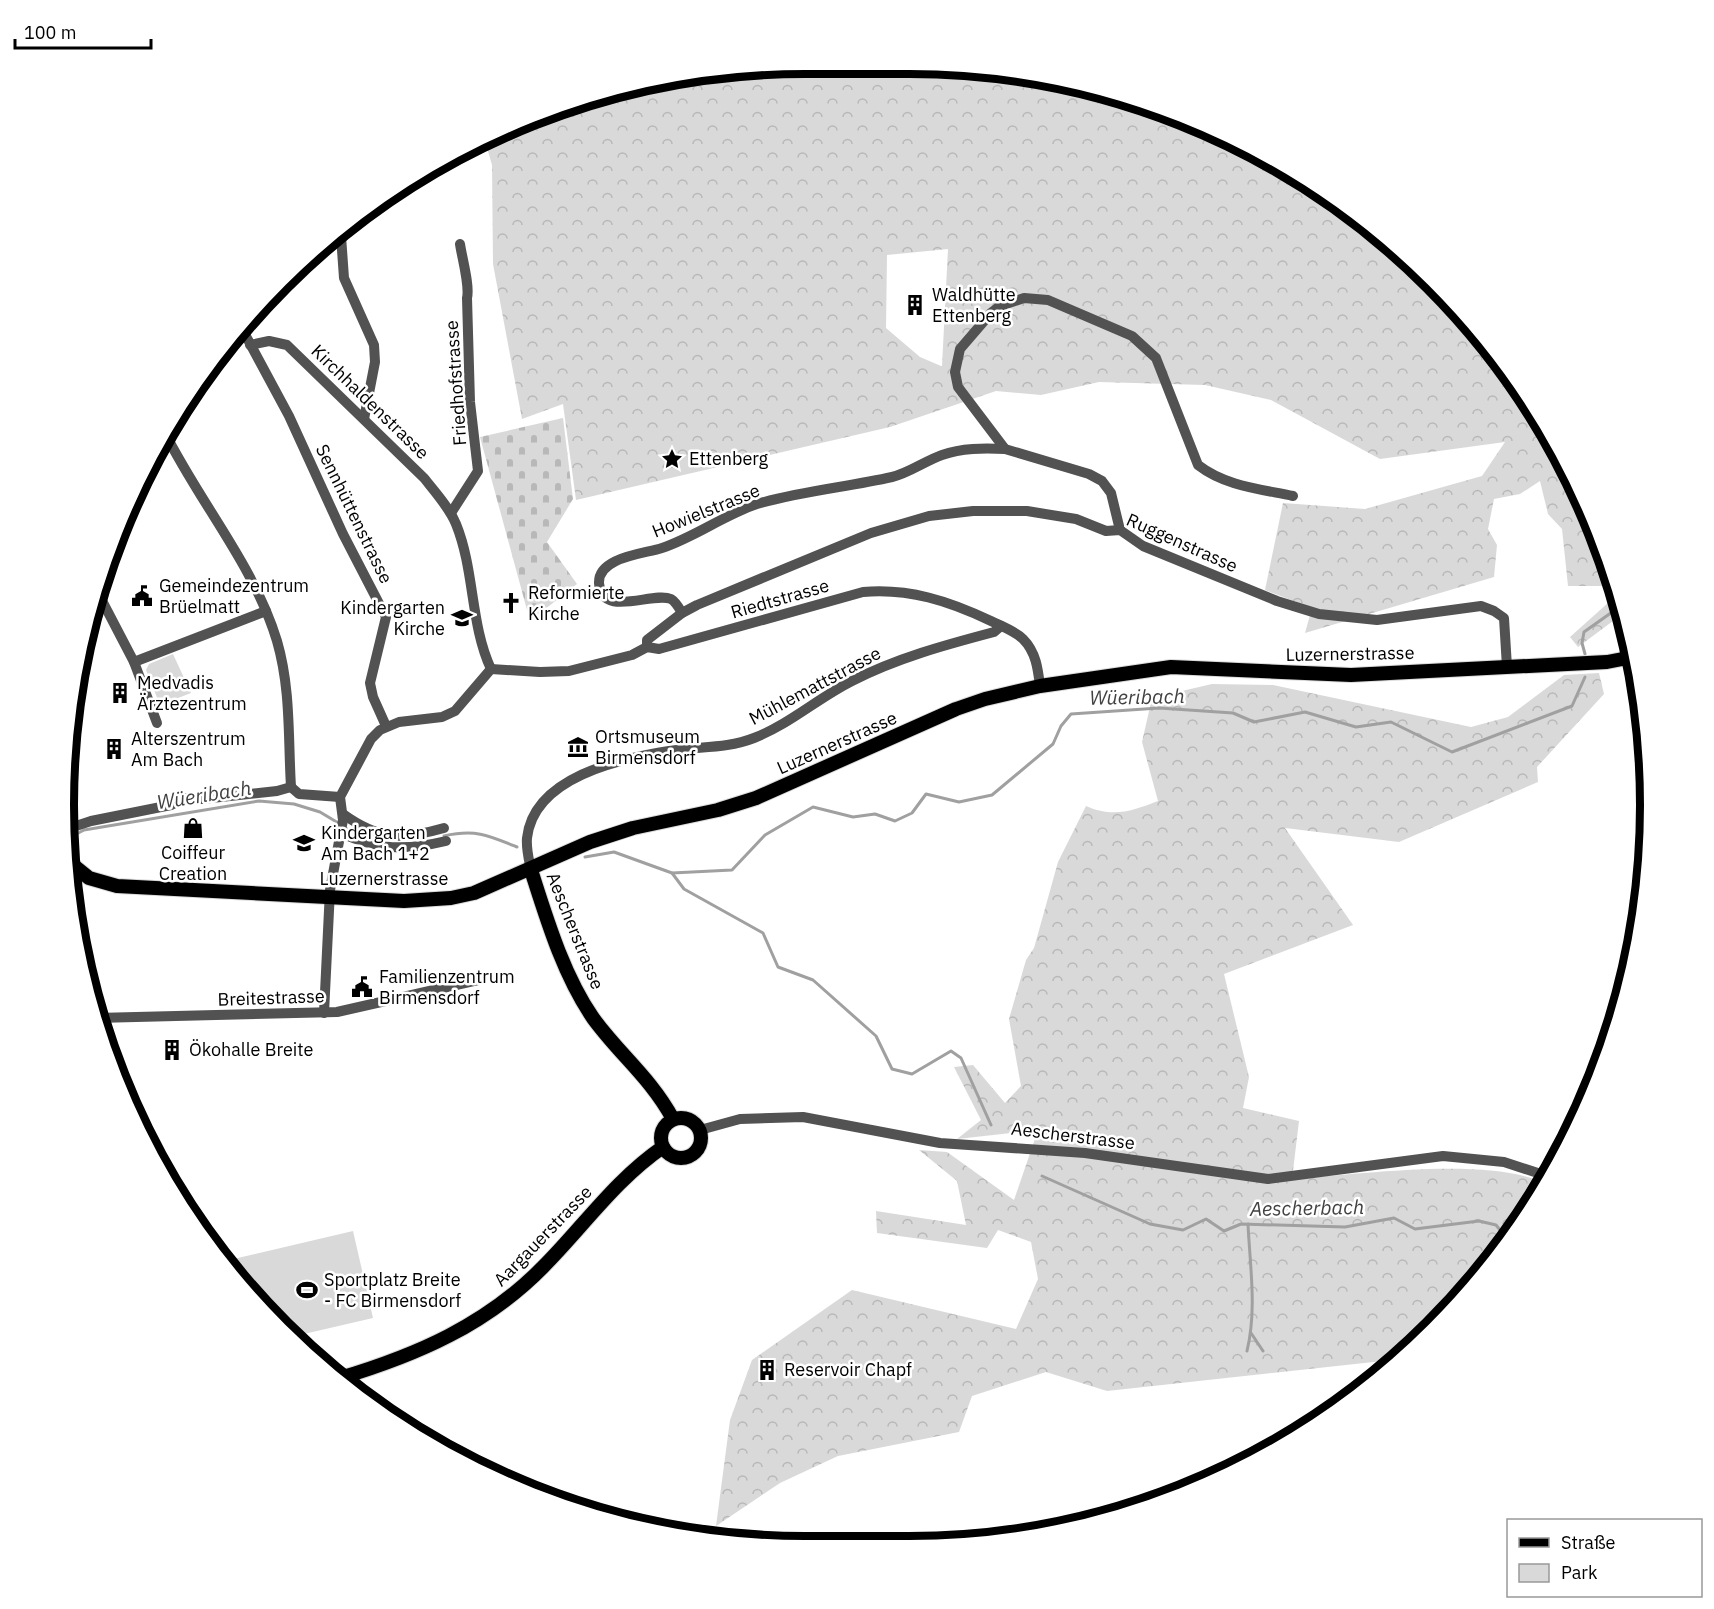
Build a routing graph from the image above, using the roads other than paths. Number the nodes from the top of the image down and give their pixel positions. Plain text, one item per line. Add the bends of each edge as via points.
1 (338, 242) edge
2 (460, 244) dead end
3 (245, 335) edge
4 (250, 345) junction
5 (364, 419) junction
6 (170, 441) edge
7 (1005, 449) junction
8 (1293, 496) dead end
9 (451, 513) junction
10 (1120, 530) junction
11 (102, 601) edge
12 (266, 611) junction
13 (682, 613) junction
14 (1001, 626) junction
15 (647, 646) junction
16 (1625, 658) edge
17 (134, 662) junction
18 (1506, 667) junction
19 (491, 669) junction
20 (1040, 686) junction
21 (158, 723) dead end
22 (386, 726) junction
23 (291, 787) junction
24 (340, 797) junction
25 (341, 824) junction
26 (74, 827) edge
27 (444, 828) dead end
28 (446, 841) dead end
29 (77, 869) edge
30 (531, 870) junction
31 (329, 897) junction
32 (478, 980) dead end
33 (324, 1013) junction
34 (105, 1018) edge
35 (673, 1119) junction
36 (700, 1130) junction
37 (663, 1147) junction
38 (1541, 1174) edge
39 (348, 1375) edge

1 - 5 street via 344,278 374,345 375,362
2 - 9 street, Friedhofstrasse via 469,290 470,402 478,462 475,479
3 - 4 street, Sennhüttenstrasse
4 - 5 street, Kirchhaldenstrasse via 269,341 287,345
4 - 22 street, Sennhüttenstrasse via 289,416 386,617 370,682
5 - 9 street, Kirchhaldenstrasse via 424,478
6 - 12 street
7 - 8 street via 958,387 956,361 969,337 1000,306 1024,298 1048,300 1132,336 1147,347 1170,387 1198,465 1226,482
7 - 10 street via 1089,474 1102,482 1111,493
7 - 13 street, Howielstrasse via 975,448 943,455 895,476 758,504 664,547 614,561 604,568 600,577 602,592 610,600 665,597 673,600
9 - 19 street, Kirchhaldenstrasse via 465,556 480,640
10 - 13 street, Ruggenstrasse via 1106,531 1076,519 1027,511 929,516 871,533
10 - 18 street, Ruggenstrasse via 1143,546 1319,615 1377,620 1481,606 1504,618
11 - 17 street
12 - 17 street
12 - 23 street via 286,688
13 - 15 street, Ruggenstrasse via 647,640
14 - 15 street, Riedtstrasse via 945,602 889,590 863,592 659,649
14 - 20 street, Riedtstrasse via 1022,639 1032,651
14 - 30 street, Mühlemattstrasse via 994,632 881,667 781,726 753,738 728,746 642,756 608,765 560,787 537,811 530,828 527,845
15 - 19 street, Riedtstrasse via 632,655 569,671
16 - 18 main road, Luzernerstrasse
17 - 21 street
18 - 20 main road, Luzernerstrasse via 1351,675 1171,667
19 - 22 street via 464,704 450,714
20 - 30 main road, Luzernerstrasse via 956,709 756,798 633,828 590,842
22 - 24 street via 371,739
23 - 24 street via 299,794
23 - 26 street via 186,798 171,805
24 - 25 street
25 - 27 street via 391,836
25 - 28 street via 361,842 395,849
25 - 31 street
29 - 31 main road, Luzernerstrasse via 89,878 117,886
30 - 31 main road, Luzernerstrasse via 451,898 404,901
30 - 35 main road, Aescherstrasse via 549,925 581,998 604,1031 654,1087
31 - 33 street
32 - 33 street, Breitestrasse
33 - 34 street, Breitestrasse
35 - 36 main road via 688,1119
35 - 37 main road via 662,1131
36 - 37 main road via 699,1146 687,1157 676,1157
36 - 38 street, Aescherstrasse via 740,1119 803,1118 940,1143 1085,1154 1268,1179 1443,1156 1504,1162
37 - 39 main road, Aargauerstrasse via 623,1179 544,1266 498,1307 433,1346

